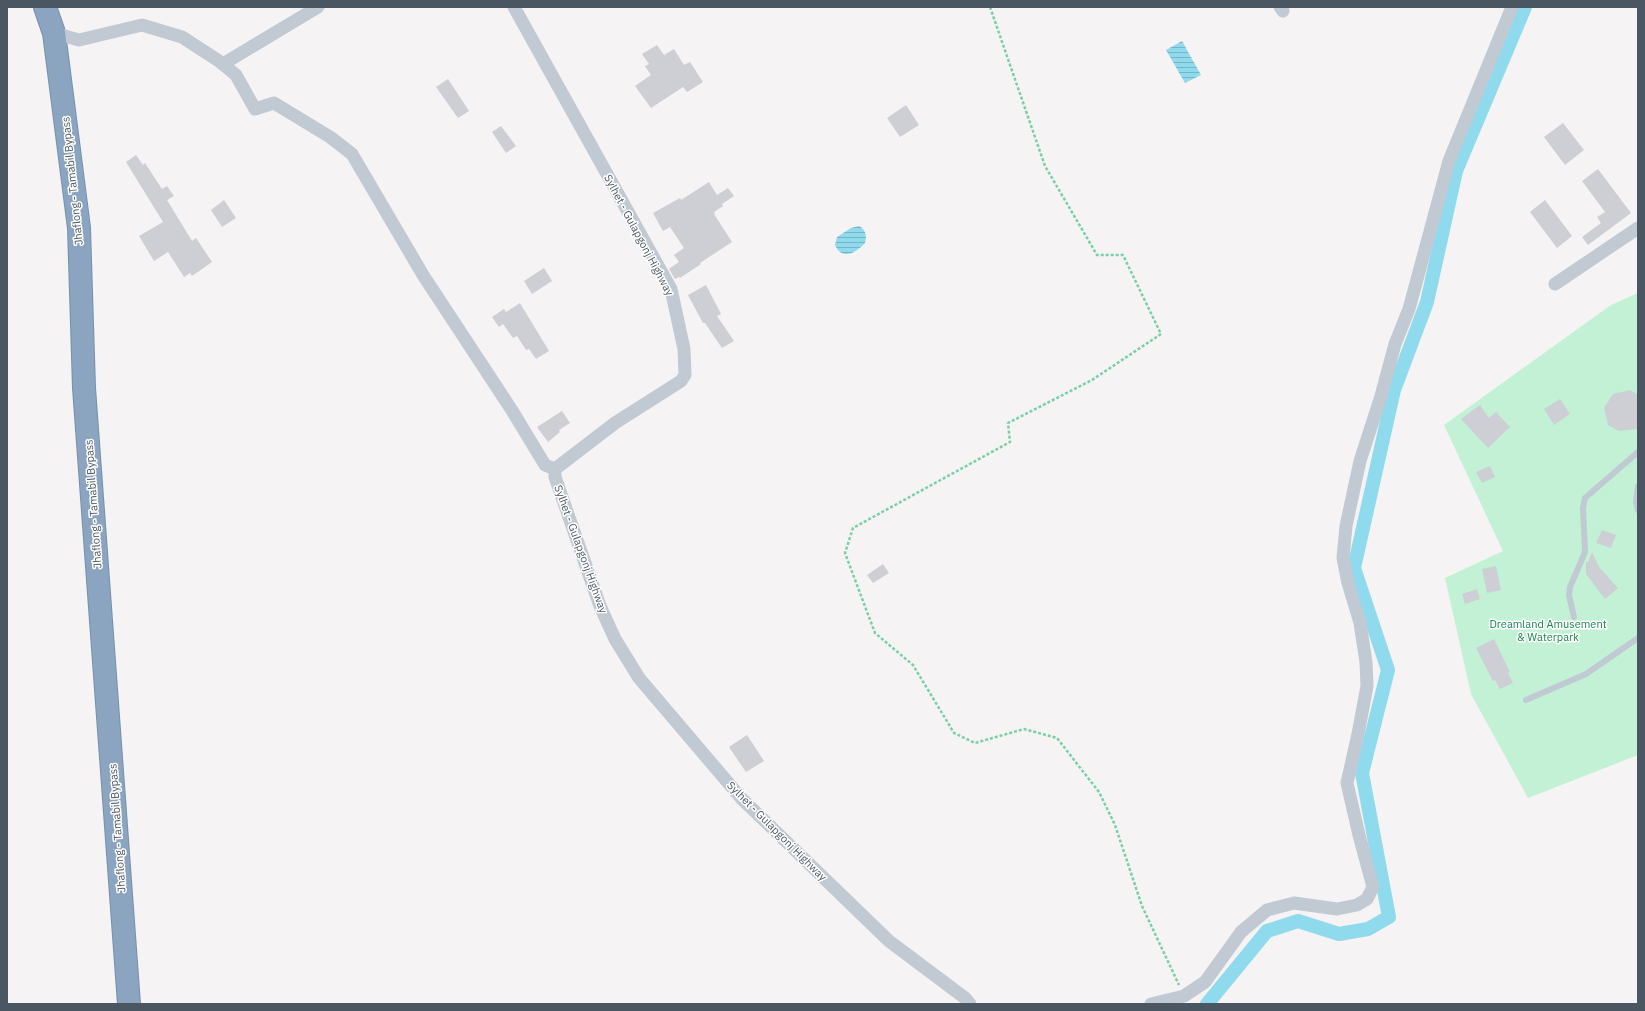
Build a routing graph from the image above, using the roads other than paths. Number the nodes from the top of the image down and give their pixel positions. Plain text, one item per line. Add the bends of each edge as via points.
1 (45, 7) edge
2 (318, 7) edge
3 (515, 7) edge
4 (1512, 7) edge
5 (54, 33) junction
6 (223, 64) junction
7 (1638, 228) edge
8 (1555, 284) dead end
9 (1638, 452) edge
10 (555, 469) junction
11 (1638, 486) edge
12 (1638, 510) edge
13 (1574, 617) dead end
14 (1638, 638) edge
15 (1526, 700) dead end
16 (130, 1004) edge
17 (970, 1004) edge
18 (1151, 1004) edge

1 - 5 highway, Jhaflong - Tamabil Bypass
2 - 6 street
3 - 10 street, Sylhet - Gulapgonj Highway via 671,289 684,349 685,375 681,381 615,423
4 - 18 street via 1448,161 1409,309 1395,344 1360,461 1346,526 1343,558 1360,623 1367,686 1347,783 1373,887 1367,899 1357,905 1337,909 1294,903 1267,910 1241,932 1205,982 1184,996
5 - 6 street via 79,40 142,25 182,37
5 - 16 highway, Jhaflong - Tamabil Bypass via 79,228 84,388
6 - 10 street via 236,75 255,109 274,103 352,154 423,274 545,465
7 - 8 street
9 - 13 lane via 1585,498 1585,552 1569,595
10 - 17 street, Sylhet - Gulapgonj Highway via 555,477 600,606 615,639 639,678 742,799 889,941
11 - 12 lane
14 - 15 lane via 1586,674

